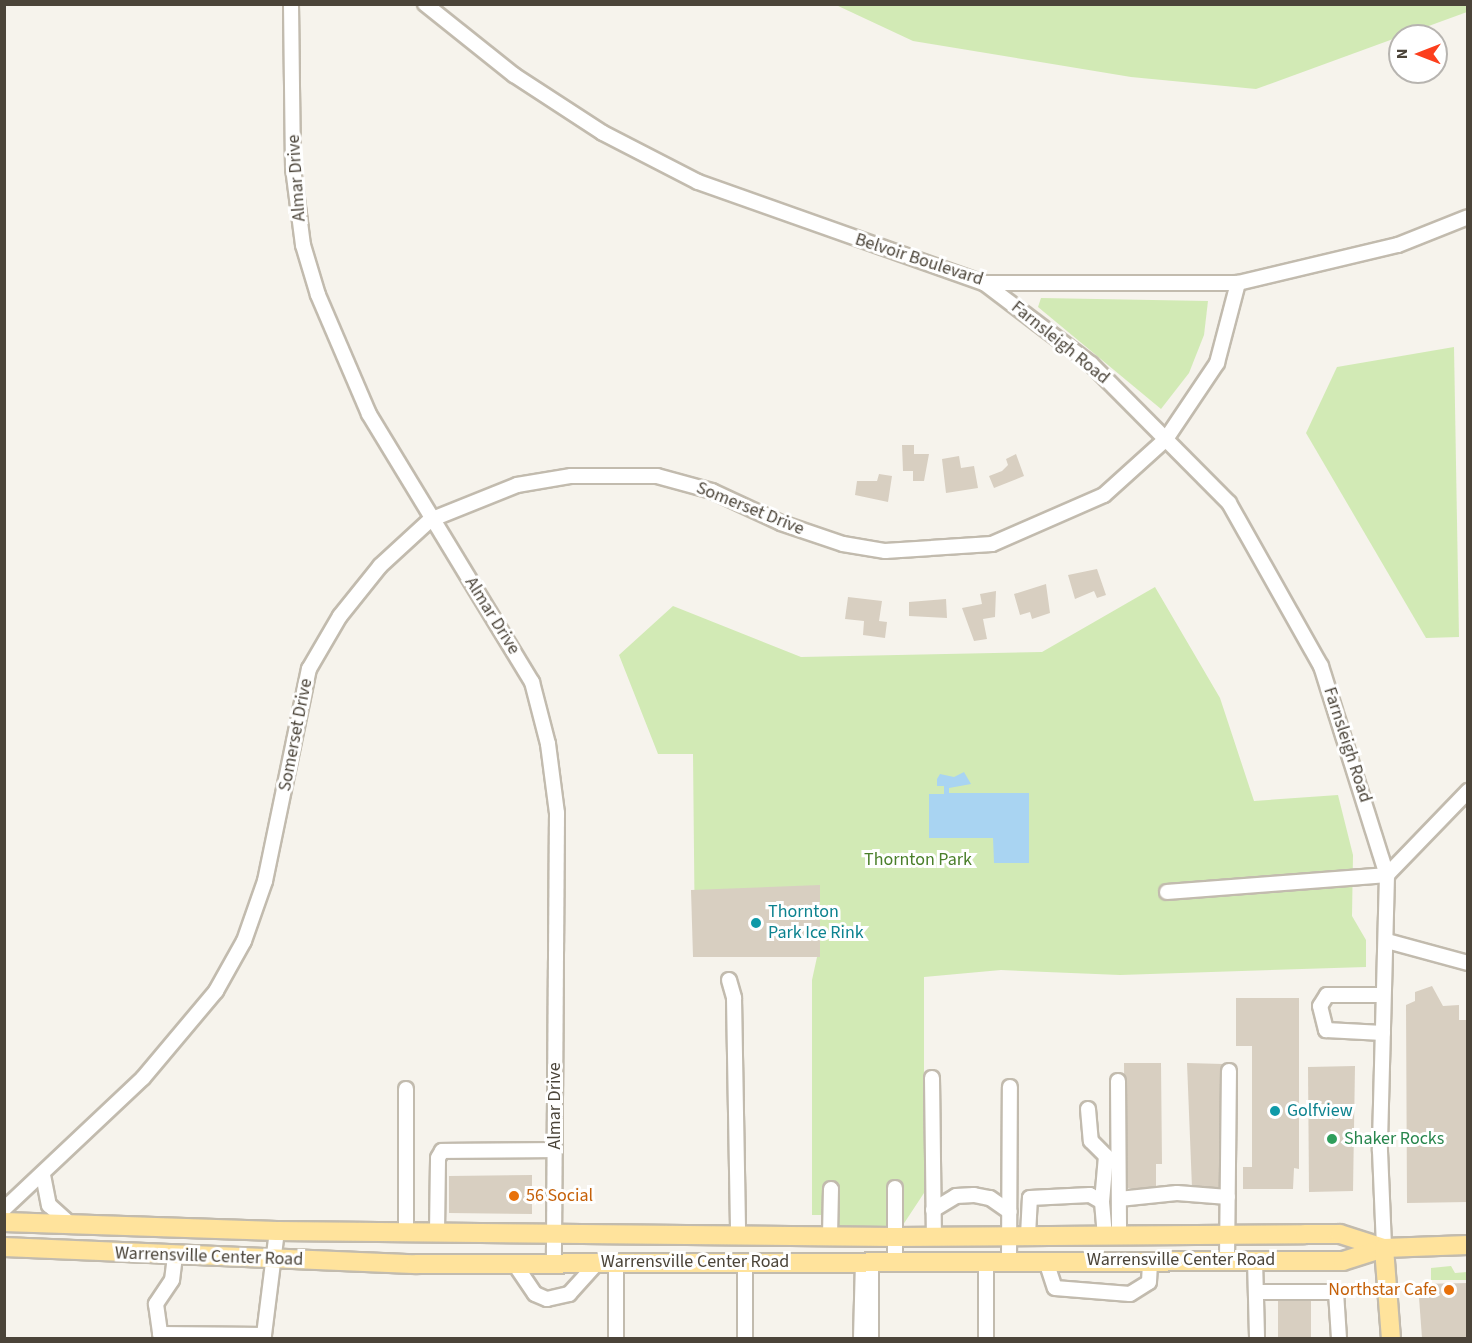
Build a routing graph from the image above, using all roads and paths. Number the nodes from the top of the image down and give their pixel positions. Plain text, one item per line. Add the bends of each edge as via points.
1 (291, 4) edge
2 (424, 4) edge
3 (1467, 217) edge
4 (984, 284) junction
5 (1238, 284) junction
6 (1166, 439) junction
7 (430, 520) junction
8 (1467, 791) edge
9 (1387, 875) junction
10 (1167, 892) dead end
11 (1387, 941) junction
12 (1467, 963) edge
13 (729, 980) dead end
14 (1382, 995) junction
15 (1383, 1033) junction
16 (1229, 1071) dead end
17 (932, 1078) dead end
18 (1118, 1081) dead end
19 (1010, 1087) dead end
20 (406, 1089) dead end
21 (1088, 1109) dead end
22 (555, 1149) junction
23 (44, 1175) junction
24 (895, 1188) dead end
25 (831, 1189) dead end
26 (1228, 1197) junction
27 (1119, 1199) junction
28 (1102, 1202) junction
29 (4, 1209) edge
30 (933, 1210) junction
31 (1010, 1212) junction
32 (4, 1222) edge
33 (69, 1223) junction
34 (277, 1231) junction
35 (406, 1232) junction
36 (436, 1232) junction
37 (555, 1234) junction
38 (1112, 1234) junction
39 (1227, 1234) junction
40 (738, 1235) junction
41 (1009, 1235) junction
42 (1029, 1235) junction
43 (830, 1236) junction
44 (934, 1236) junction
45 (896, 1237) junction
46 (1467, 1245) edge
47 (4, 1247) edge
48 (1384, 1248) junction
49 (175, 1256) junction
50 (275, 1260) junction
51 (986, 1260) junction
52 (1009, 1260) junction
53 (1046, 1260) junction
54 (1149, 1260) junction
55 (1227, 1260) junction
56 (1255, 1260) junction
57 (867, 1261) junction
58 (895, 1261) junction
59 (554, 1262) junction
60 (607, 1262) junction
61 (745, 1262) junction
62 (513, 1263) junction
63 (1256, 1292) junction
64 (616, 1338) edge
65 (745, 1338) edge
66 (861, 1338) edge
67 (871, 1338) edge
68 (986, 1338) edge
69 (1257, 1338) edge
70 (1339, 1338) edge
71 (1391, 1338) edge

1 - 7 street, Almar Drive via 293,168 303,245 337,345 369,414
2 - 4 street, Belvoir Boulevard via 514,75 603,133 698,182
3 - 5 street, Belvoir Boulevard via 1398,245
4 - 5 street, Belvoir Boulevard
4 - 6 street, Farnsleigh Road via 1091,364
5 - 6 street, Somerset Drive via 1217,363
6 - 7 street, Somerset Drive via 1104,495 992,544 946,550 885,551 843,544 781,523 712,491 657,476 571,476 517,485
6 - 9 street, Farnsleigh Road via 1229,503 1321,666
7 - 22 street, Almar Drive via 532,682 548,744 557,813
7 - 23 street, Somerset Drive via 380,566 346,608 309,669 265,881 243,941 216,990 178,1040
8 - 9 street
9 - 10 street
9 - 11 street, Farnsleigh Road
11 - 12 street
11 - 14 street, Farnsleigh Road
13 - 40 street via 734,998
14 - 15 street, Farnsleigh Road
14 - 15 street via 1327,995 1320,1006 1326,1030
15 - 48 street, Farnsleigh Road
16 - 26 street
17 - 30 street
18 - 27 street
19 - 31 street
20 - 35 street
21 - 28 street via 1091,1141 1106,1156
22 - 36 street via 442,1151 438,1158
22 - 37 street, Almar Drive
23 - 29 street, Somerset Drive
23 - 33 street via 49,1205
24 - 45 street
25 - 43 street
26 - 27 street via 1177,1193
26 - 39 street
27 - 38 street
28 - 38 street
28 - 42 street via 1090,1196 1030,1198
30 - 31 street via 956,1196 974,1195 990,1198
30 - 44 street
31 - 41 street
32 - 33 main road, Warrensville Center Road
33 - 34 main road, Warrensville Center Road
34 - 35 main road, Warrensville Center Road
34 - 50 street
35 - 36 main road, Warrensville Center Road
36 - 37 main road, Warrensville Center Road
37 - 40 main road, Warrensville Center Road
37 - 59 street, Almar Drive
38 - 39 main road, Warrensville Center Road
38 - 42 main road, Warrensville Center Road
39 - 48 main road, Warrensville Center Road via 1341,1234
39 - 55 street
40 - 43 main road, Warrensville Center Road
41 - 42 main road, Warrensville Center Road
41 - 44 main road, Warrensville Center Road
41 - 52 street
43 - 45 main road, Warrensville Center Road
44 - 45 main road, Warrensville Center Road
45 - 58 street
46 - 48 main road, Warrensville Center Road
47 - 49 main road, Warrensville Center Road
48 - 56 main road, Warrensville Center Road via 1343,1261
48 - 71 main road, Farnsleigh Road
49 - 50 main road, Warrensville Center Road
49 - 50 street via 172,1281 156,1304 160,1334 264,1335
50 - 62 main road, Warrensville Center Road
51 - 52 main road, Warrensville Center Road
51 - 58 main road, Warrensville Center Road
51 - 68 street
52 - 53 main road, Warrensville Center Road
53 - 54 main road, Warrensville Center Road
53 - 54 street via 1055,1288 1130,1294 1149,1282
54 - 55 main road, Warrensville Center Road
55 - 56 main road, Warrensville Center Road
56 - 63 street
57 - 58 main road, Warrensville Center Road
57 - 61 main road, Warrensville Center Road
57 - 66 street
57 - 67 street
59 - 60 main road, Warrensville Center Road
59 - 62 main road, Warrensville Center Road
60 - 61 main road, Warrensville Center Road
60 - 62 street via 569,1294 547,1299 535,1294
60 - 64 street
61 - 65 street
63 - 69 street
63 - 70 street via 1336,1292

